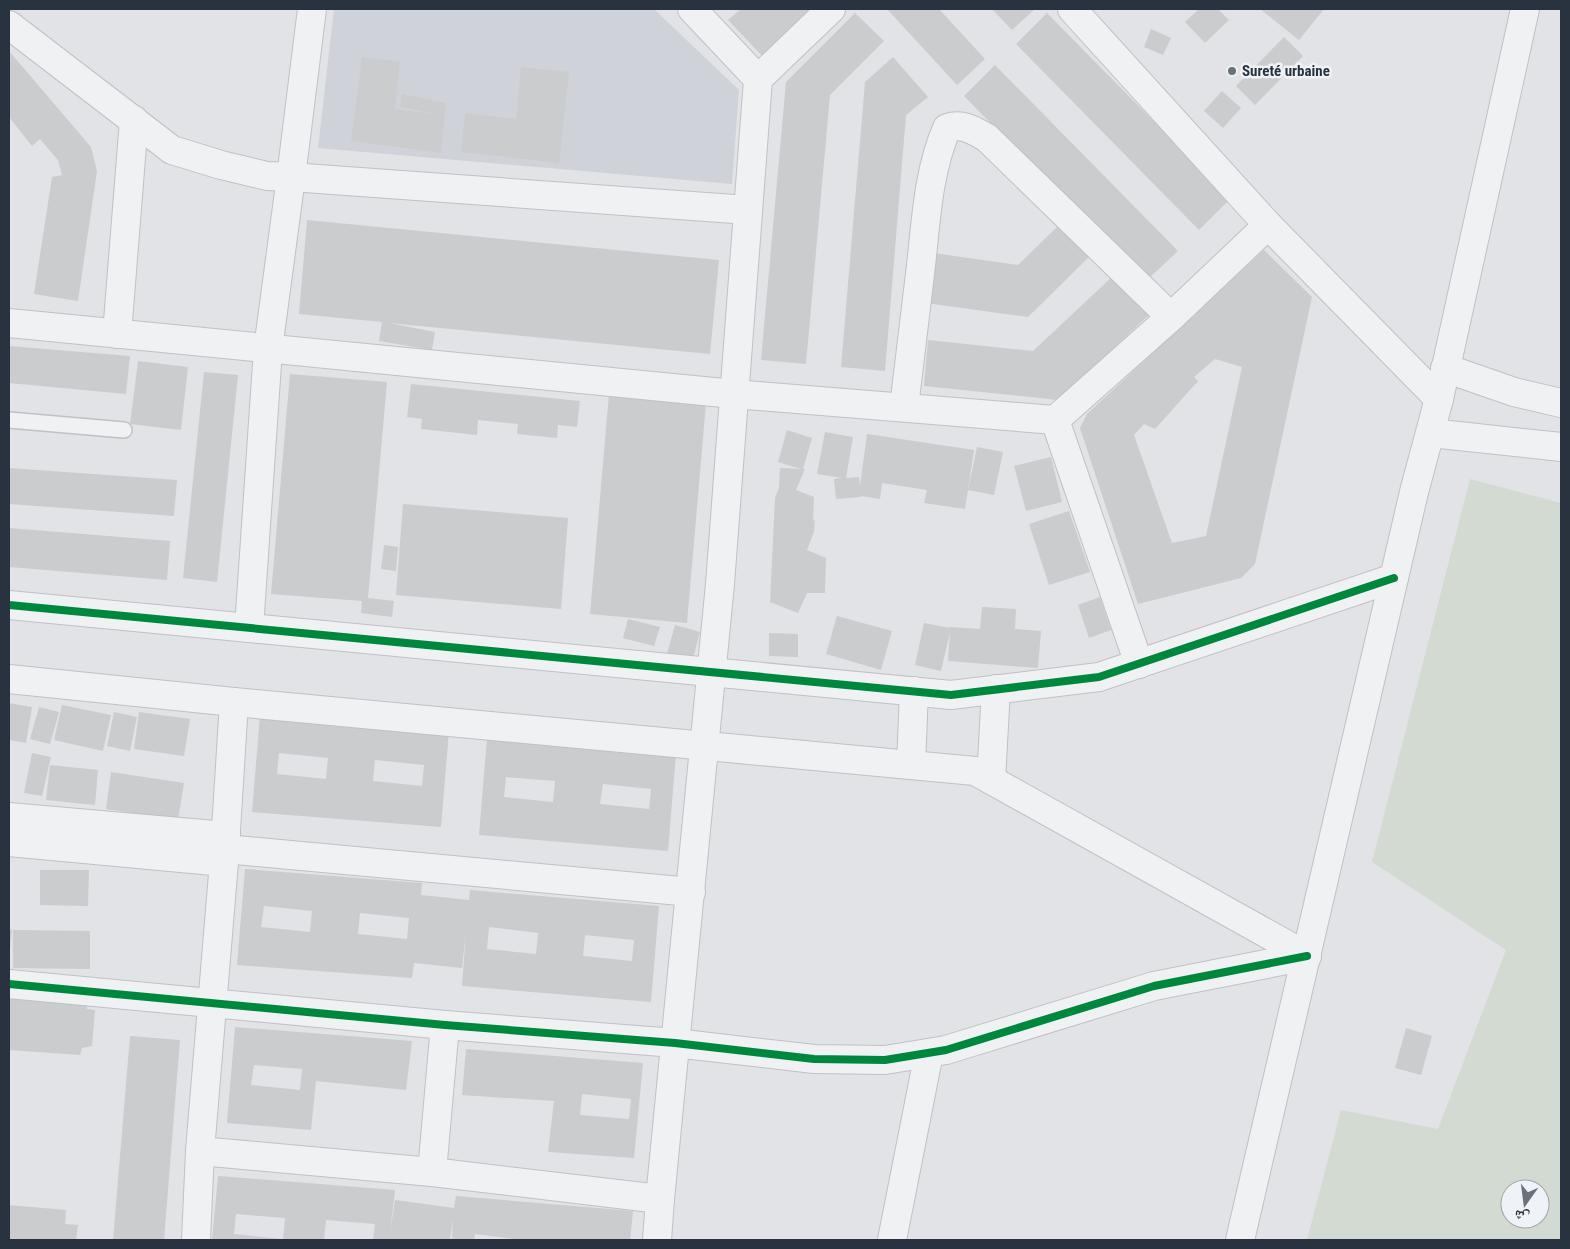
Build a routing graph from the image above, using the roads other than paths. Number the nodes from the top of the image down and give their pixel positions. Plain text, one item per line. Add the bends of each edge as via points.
1 (312, 9) edge
2 (692, 9) edge
3 (831, 9) edge
4 (1072, 9) edge
5 (1525, 9) edge
6 (9, 24) edge
7 (758, 79) junction
8 (134, 120) junction
9 (291, 177) junction
10 (748, 210) junction
11 (1268, 225) junction
12 (1171, 317) junction
13 (9, 323) edge
14 (117, 334) junction
15 (268, 348) junction
16 (1446, 368) junction
17 (734, 394) junction
18 (1439, 399) junction
19 (1561, 404) edge
20 (904, 407) junction
21 (9, 420) edge
22 (1055, 420) junction
23 (124, 430) dead end
24 (1431, 433) junction
25 (1561, 447) edge
26 (1394, 578) junction
27 (9, 605) edge
28 (249, 628) junction
29 (1139, 664) junction
30 (712, 671) junction
31 (9, 679) edge
32 (996, 689) junction
33 (914, 691) junction
34 (234, 702) junction
35 (705, 746) junction
36 (911, 765) junction
37 (992, 780) junction
38 (9, 817) edge
39 (9, 842) edge
40 (225, 849) junction
41 (691, 892) junction
42 (1307, 956) junction
43 (9, 984) edge
44 (212, 1002) junction
45 (445, 1024) junction
46 (675, 1043) junction
47 (929, 1053) junction
48 (200, 1151) junction
49 (432, 1172) junction
50 (660, 1199) junction
51 (196, 1240) edge
52 (657, 1240) edge
53 (892, 1240) edge
54 (1240, 1240) edge

1 - 9 street
2 - 7 street
3 - 7 street
4 - 11 street
5 - 16 street
6 - 8 street
7 - 10 street
8 - 9 street via 172,150 267,176
8 - 14 street
9 - 10 street
9 - 15 street
10 - 17 street
11 - 12 street
11 - 18 street
12 - 20 street via 987,138 957,125 947,128 927,199
12 - 22 street
13 - 14 street
14 - 15 street
15 - 17 street
15 - 28 street
16 - 18 street
16 - 19 street via 1514,392
17 - 20 street
17 - 30 street
18 - 24 street
20 - 22 street
21 - 23 lane
22 - 29 street
24 - 25 street
24 - 26 street
26 - 29 street
26 - 42 street
27 - 28 street
28 - 30 street
29 - 32 street via 1099,677
30 - 33 street
30 - 35 street
31 - 34 street
32 - 33 street via 950,695
32 - 37 street
33 - 36 street
34 - 35 street
34 - 40 street
35 - 36 street
35 - 41 street
36 - 37 street via 975,771
37 - 42 street
38 - 40 street
39 - 40 street
40 - 41 street
40 - 44 street
41 - 46 street
42 - 47 street via 1154,986
42 - 54 street
43 - 44 street
44 - 45 street
44 - 48 street
45 - 46 street
45 - 49 street
46 - 47 street via 814,1059 885,1060
46 - 50 street
47 - 53 street
48 - 49 street
48 - 51 street
49 - 50 street
50 - 52 street

